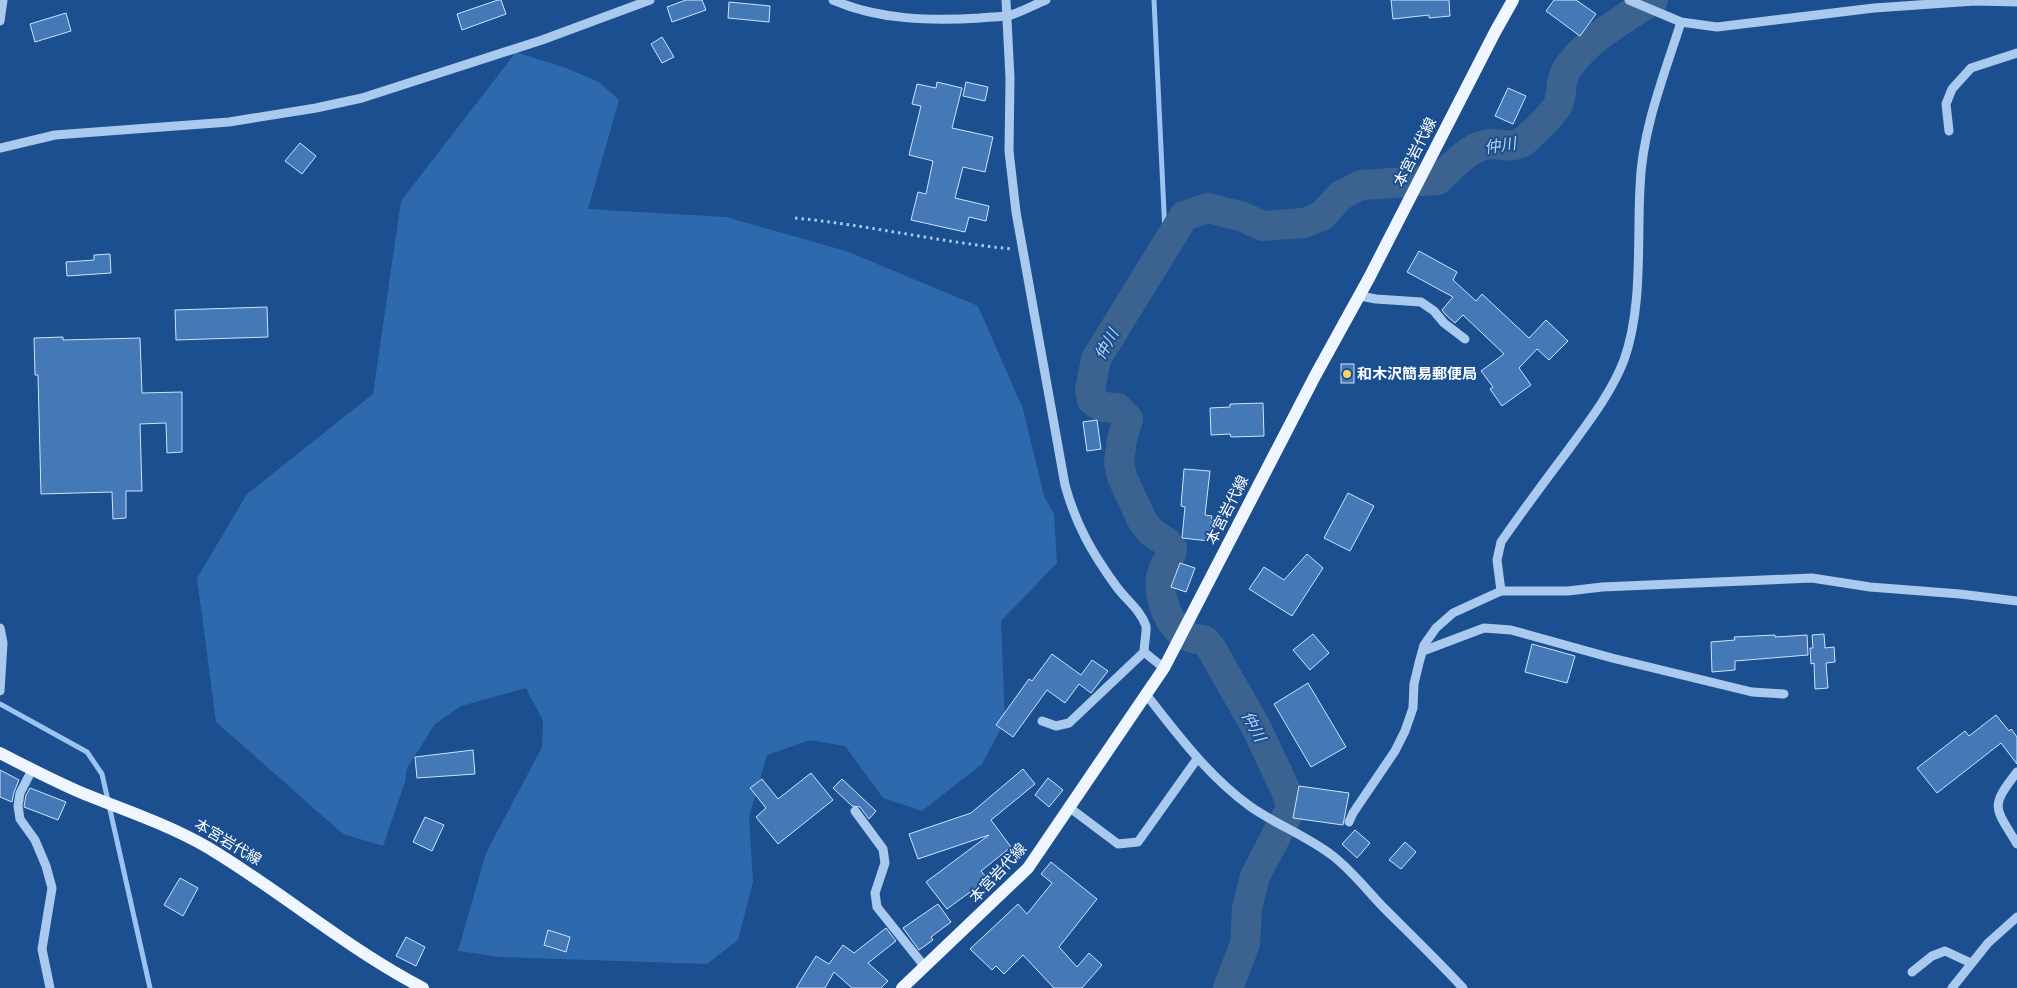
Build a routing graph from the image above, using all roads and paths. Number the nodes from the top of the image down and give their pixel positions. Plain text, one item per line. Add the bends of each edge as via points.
1 (3, 0) edge
2 (650, 0) edge
3 (833, 0) edge
4 (1006, 0) edge
5 (1046, 0) edge
6 (1514, 0) edge
7 (1629, 0) edge
8 (2017, 2) edge
9 (1007, 16) junction
10 (0, 21) edge
11 (1682, 22) junction
12 (2017, 53) edge
13 (1949, 131) dead end
14 (0, 148) edge
15 (795, 218) dead end
16 (1023, 250) junction
17 (1360, 296) junction
18 (1465, 339) dead end
19 (1501, 591) junction
20 (2017, 601) edge
21 (0, 628) edge
22 (1423, 651) junction
23 (1144, 652) junction
24 (1164, 668) junction
25 (0, 691) edge
26 (1146, 693) junction
27 (1784, 694) dead end
28 (1042, 721) dead end
29 (0, 753) edge
30 (1197, 758) junction
31 (32, 770) junction
32 (2017, 772) edge
33 (1070, 808) junction
34 (855, 811) dead end
35 (1349, 822) dead end
36 (2017, 844) edge
37 (2017, 917) edge
38 (1971, 963) junction
39 (925, 967) junction
40 (1912, 972) dead end
41 (50, 988) edge
42 (423, 988) edge
43 (902, 988) edge
44 (1463, 988) edge
45 (1952, 988) edge

1 - 10 street
2 - 14 street via 542,40 362,98 220,123 55,135
3 - 9 street via 850,7 909,18
4 - 9 street
5 - 9 street
6 - 17 main road, 本宮岩代線
7 - 11 street
8 - 11 street via 1975,1 1874,8 1717,27
9 - 16 street via 1009,151
11 - 19 street via 1650,116 1640,186 1633,329 1623,361 1599,408 1501,542 1497,560
12 - 13 street via 1971,68 1952,89 1946,104
15 - 16 path via 842,222
16 - 23 street via 1059,456 1072,511 1092,552 1142,617 1147,628
17 - 18 street via 1421,302
17 - 24 main road, 本宮岩代線 via 1314,376
19 - 20 street via 1568,591 1812,578
19 - 22 street via 1453,613 1436,628
21 - 25 street via 3,643
22 - 27 street via 1484,628 1511,630 1752,692
22 - 35 street via 1414,684 1413,708 1405,731
23 - 24 street
23 - 28 street via 1069,723 1056,726
24 - 26 main road, 本宮岩代線
26 - 30 street
26 - 33 main road, 本宮岩代線
29 - 31 main road, 本宮岩代線
30 - 33 street via 1138,842 1118,844
30 - 44 street via 1249,806 1332,855
31 - 41 street via 20,793 18,806 20,819 35,840 52,888 42,949
31 - 42 main road, 本宮岩代線 via 176,830 251,874 338,936
32 - 36 street via 2005,785 1997,805
33 - 39 main road, 本宮岩代線 via 1028,868
34 - 39 street via 883,849 885,863 874,893 878,906
37 - 38 street
38 - 40 street via 1946,951 1932,956
38 - 45 street
39 - 43 main road, 本宮岩代線

